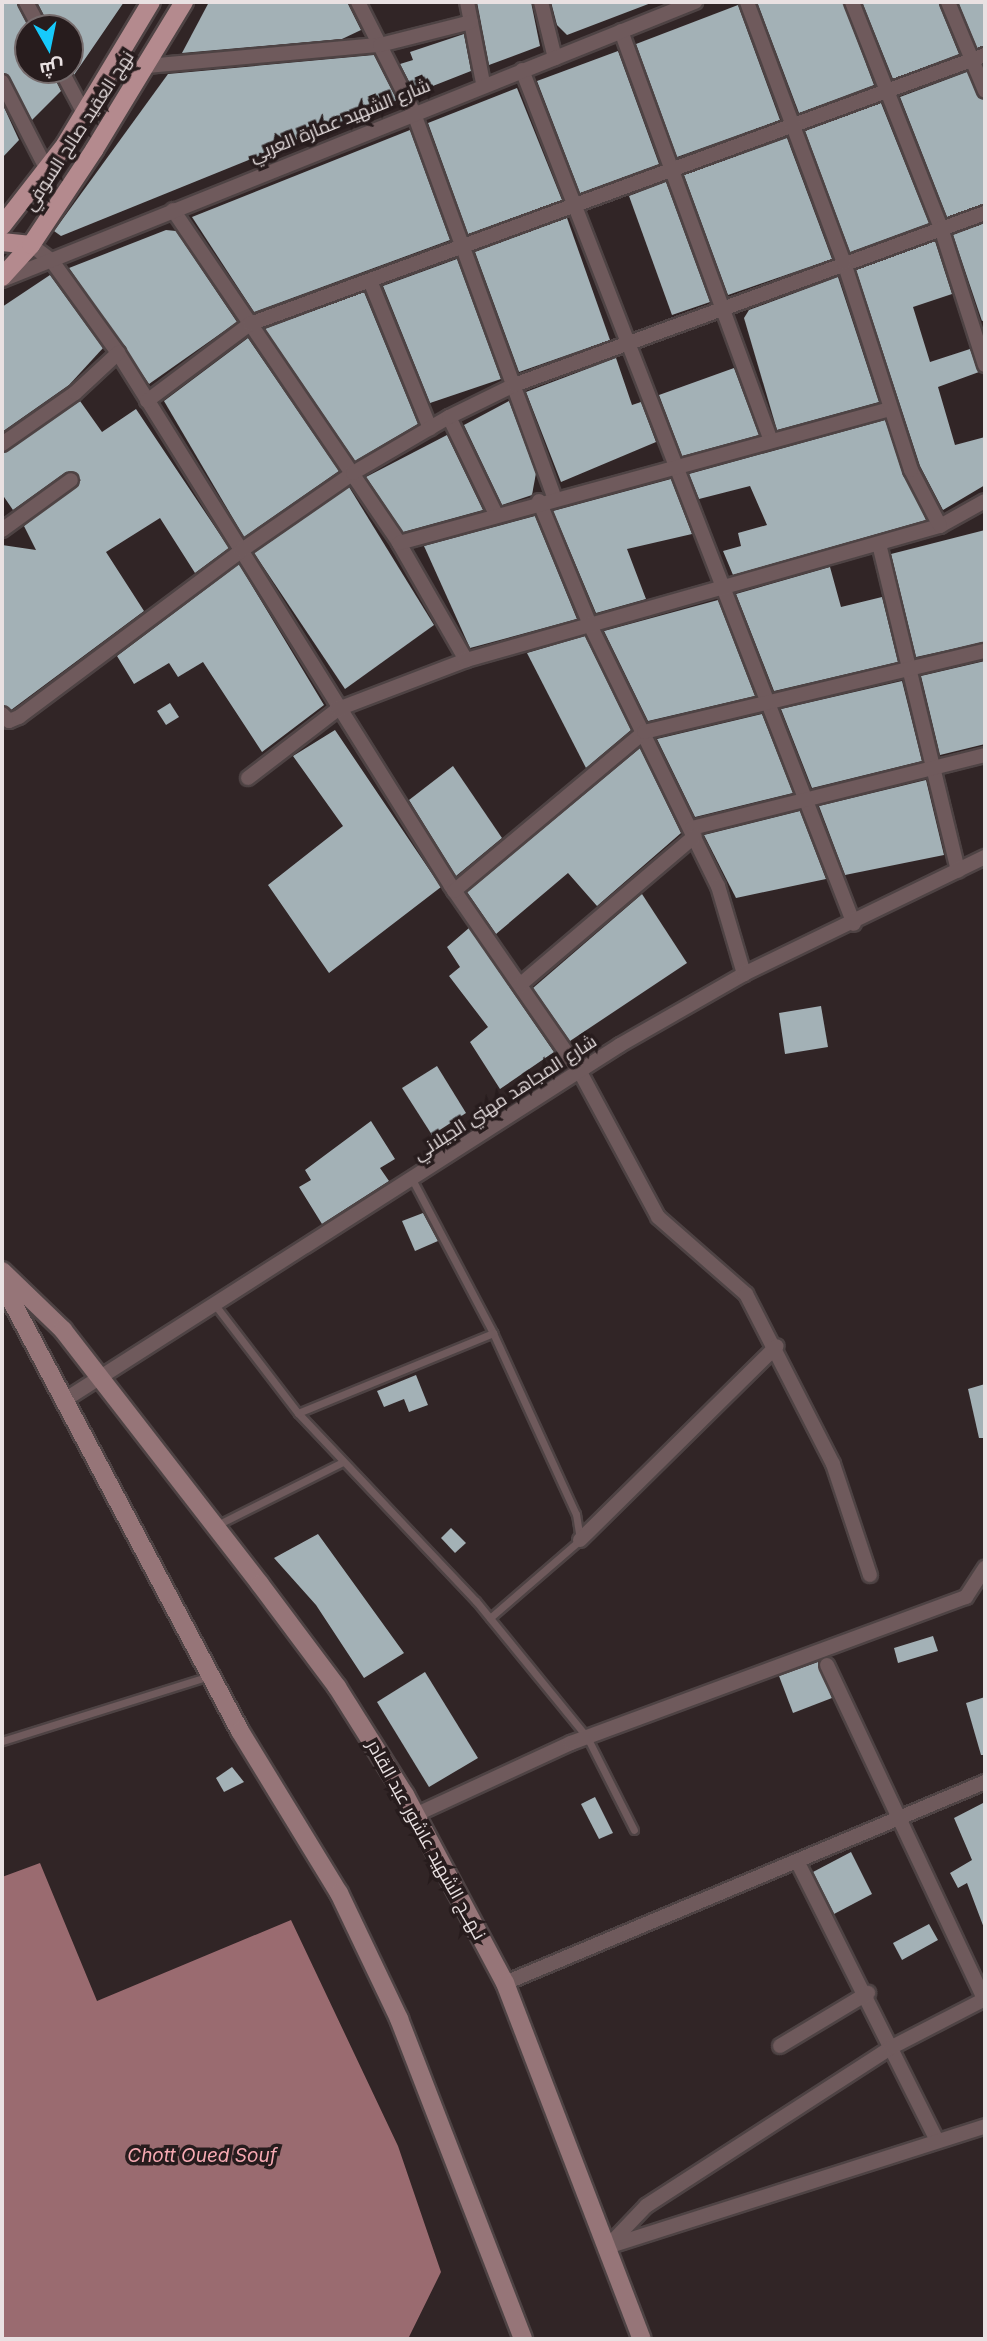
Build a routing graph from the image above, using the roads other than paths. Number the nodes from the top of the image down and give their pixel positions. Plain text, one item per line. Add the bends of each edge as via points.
1 (151, 2) edge
2 (184, 2) edge
3 (358, 2) edge
4 (467, 2) edge
5 (541, 2) edge
6 (695, 2) edge
7 (747, 2) edge
8 (852, 2) edge
9 (948, 2) edge
10 (471, 22) junction
11 (621, 31) junction
12 (380, 45) junction
13 (980, 57) edge
14 (555, 58) junction
15 (147, 66) junction
16 (522, 70) junction
17 (2, 82) edge
18 (483, 83) junction
19 (68, 84) edge
20 (888, 92) junction
21 (985, 92) edge
22 (413, 111) junction
23 (84, 113) junction
24 (792, 125) junction
25 (47, 170) junction
26 (675, 170) junction
27 (576, 208) junction
28 (173, 210) junction
29 (985, 213) edge
30 (2, 226) edge
31 (942, 228) junction
32 (2, 242) edge
33 (31, 245) junction
34 (464, 249) junction
35 (52, 261) junction
36 (844, 263) junction
37 (2, 279) edge
38 (371, 283) junction
39 (726, 309) junction
40 (250, 324) junction
41 (626, 345) junction
42 (118, 353) junction
43 (985, 365) edge
44 (514, 385) junction
45 (147, 401) junction
46 (890, 409) junction
47 (449, 417) junction
48 (430, 428) junction
49 (769, 438) junction
50 (2, 444) edge
51 (670, 465) junction
52 (353, 473) junction
53 (71, 480) dead end
54 (555, 498) junction
55 (540, 501) junction
56 (985, 501) edge
57 (495, 512) junction
58 (4, 523) edge
59 (940, 526) junction
60 (399, 543) junction
61 (880, 548) junction
62 (243, 550) junction
63 (725, 586) junction
64 (590, 625) junction
65 (985, 651) edge
66 (466, 660) junction
67 (910, 670) junction
68 (772, 703) junction
69 (338, 709) junction
70 (2, 714) edge
71 (644, 732) junction
72 (985, 755) edge
73 (933, 766) junction
74 (248, 778) dead end
75 (807, 797) junction
76 (694, 832) junction
77 (985, 857) edge
78 (958, 871) junction
79 (454, 891) junction
80 (854, 924) junction
81 (744, 974) junction
82 (520, 984) junction
83 (580, 1072) junction
84 (413, 1181) junction
85 (2, 1271) edge
86 (2, 1283) edge
87 (215, 1305) junction
88 (493, 1333) junction
89 (777, 1346) junction
90 (97, 1378) junction
91 (63, 1401) junction
92 (298, 1413) junction
93 (341, 1463) junction
94 (215, 1526) junction
95 (580, 1540) junction
96 (985, 1568) edge
97 (870, 1576) dead end
98 (490, 1618) junction
99 (827, 1665) dead end
100 (211, 1676) junction
101 (587, 1737) junction
102 (2, 1741) edge
103 (985, 1782) edge
104 (415, 1815) junction
105 (895, 1815) junction
106 (634, 1830) dead end
107 (797, 1861) junction
108 (505, 1983) junction
109 (868, 1993) junction
110 (985, 2000) edge
111 (780, 2046) dead end
112 (892, 2047) junction
113 (985, 2126) edge
114 (936, 2138) junction
115 (607, 2247) junction
116 (523, 2339) edge
117 (642, 2339) edge

1 - 23 main road, نهج العقيد صالح السوفي
2 - 15 main road, نهج العقيد صالح السوفي
3 - 12 street
4 - 10 street
5 - 14 street
6 - 11 street, شارع الشهيد عمارة العربي
7 - 24 street
8 - 20 street
9 - 13 street
10 - 12 street
10 - 18 street
11 - 14 street, شارع الشهيد عمارة العربي
11 - 26 street
12 - 15 street
12 - 22 street
13 - 20 street
13 - 21 street
14 - 16 street, شارع الشهيد عمارة العربي
15 - 33 main road, نهج العقيد صالح السوفي
16 - 18 street, شارع الشهيد عمارة العربي
16 - 27 street
17 - 25 street
18 - 22 street, شارع الشهيد عمارة العربي
19 - 23 street
20 - 24 street
20 - 31 street
22 - 28 street, شارع الشهيد عمارة العربي
22 - 34 street
23 - 25 main road, نهج العقيد صالح السوفي
24 - 26 street
24 - 36 street
25 - 30 main road, نهج العقيد صالح السوفي
26 - 27 street
26 - 39 street
27 - 34 street
27 - 41 street
28 - 35 street, شارع الشهيد عمارة العربي
28 - 40 street
29 - 31 street
31 - 36 street
31 - 43 street
32 - 33 main road
33 - 35 street
33 - 37 main road, نهج العقيد صالح السوفي
34 - 38 street
34 - 44 street
35 - 37 street, شارع الشهيد عمارة العربي
35 - 42 street
36 - 39 street
36 - 46 street
38 - 40 street
38 - 48 street
39 - 41 street
39 - 49 street
40 - 45 street
40 - 52 street
41 - 44 street
41 - 51 street
42 - 45 street
42 - 50 street via 75,393
44 - 47 street
44 - 54 street
45 - 62 street
46 - 49 street
46 - 59 street
47 - 48 street
47 - 57 street
48 - 52 street
49 - 51 street
51 - 54 street
51 - 63 street
52 - 60 street
52 - 62 street
53 - 58 street
54 - 55 street
55 - 57 street
55 - 64 street
56 - 59 street
57 - 60 street
59 - 61 street
60 - 66 street
61 - 63 street
61 - 67 street
62 - 69 street
62 - 70 street via 19,718 9,721
63 - 64 street
63 - 68 street
64 - 66 street
64 - 71 street
65 - 67 street
66 - 69 street
67 - 68 street
67 - 73 street
68 - 71 street
68 - 75 street
69 - 74 street
69 - 79 street
71 - 76 street
71 - 79 street
72 - 73 street
73 - 75 street
73 - 78 street
75 - 76 street
75 - 80 street
76 - 81 street via 732,920
76 - 82 street
77 - 78 street, شارع المجاهد مهني الجيلاني
78 - 80 street, شارع المجاهد مهني الجيلاني
79 - 82 street
80 - 81 street, شارع المجاهد مهني الجيلاني
81 - 83 street, شارع المجاهد مهني الجيلاني
82 - 83 street
83 - 84 street, شارع المجاهد مهني الجيلاني
83 - 89 street via 658,1217 747,1294
84 - 87 street, شارع المجاهد مهني الجيلاني
84 - 88 lane
85 - 90 main road, نـهــج الشهيد عاشور عبد القادر via 46,1310
86 - 91 main road
87 - 90 street, شارع المجاهد مهني الجيلاني
87 - 92 lane
88 - 92 lane
88 - 95 lane via 565,1487
89 - 95 street
89 - 97 street via 833,1464
90 - 91 street, شارع المجاهد مهني الجيلاني
90 - 94 main road, نـهــج الشهيد عاشور عبد القادر
91 - 100 main road
92 - 93 lane
93 - 94 lane
93 - 98 lane
94 - 104 main road, نـهــج الشهيد عاشور عبد القادر via 337,1687
95 - 98 lane
96 - 101 street via 966,1597
98 - 101 lane
99 - 105 street
100 - 102 lane
100 - 116 main road via 339,1893 399,2019
101 - 104 street
101 - 106 lane
103 - 105 street
104 - 108 main road, نـهــج الشهيد عاشور عبد القادر
105 - 107 street
105 - 110 street
107 - 108 street
107 - 109 street
108 - 115 main road, نـهــج الشهيد عاشور عبد القادر
109 - 111 street
109 - 112 street
110 - 112 street
112 - 114 street
112 - 115 street via 646,2206
113 - 114 street
114 - 115 street
115 - 117 main road, نـهــج الشهيد عاشور عبد القادر

